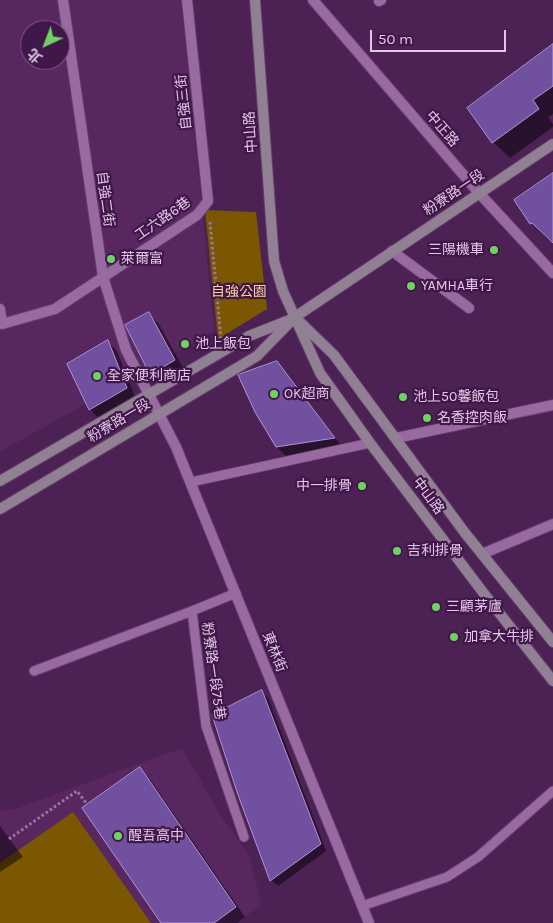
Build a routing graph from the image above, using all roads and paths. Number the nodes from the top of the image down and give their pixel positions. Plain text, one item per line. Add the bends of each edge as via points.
1 (63, 0) edge
2 (187, 0) edge
3 (255, 0) edge
4 (313, 0) edge
5 (553, 144) edge
6 (479, 193) junction
7 (208, 201) junction
8 (392, 251) junction
9 (553, 273) edge
10 (103, 277) junction
11 (469, 308) dead end
12 (0, 309) edge
13 (295, 317) junction
14 (1, 324) edge
15 (222, 351) junction
16 (147, 394) junction
17 (553, 405) edge
18 (158, 414) junction
19 (396, 438) junction
20 (370, 443) junction
21 (0, 481) edge
22 (191, 482) junction
23 (0, 509) edge
24 (553, 524) edge
25 (482, 554) junction
26 (236, 593) junction
27 (192, 611) junction
28 (553, 642) edge
29 (34, 671) dead end
30 (553, 682) edge
31 (553, 791) edge
32 (87, 804) dead end
33 (244, 837) dead end
34 (9, 839) dead end
35 (362, 906) junction
36 (369, 923) edge

1 - 10 street, 自強二街
2 - 7 street, 自強三街
3 - 13 main road, 中山路 via 274,261
4 - 6 street, 中正路
5 - 6 main road, 粉寮路一段
6 - 8 main road, 粉寮路一段
6 - 9 street, 中正路
7 - 10 street, 工六路6巷 via 197,215
7 - 15 path
8 - 11 street
8 - 13 main road, 粉寮路一段
10 - 14 street, 工六路6巷 via 55,308
10 - 16 street, 自強二街 via 126,350
12 - 14 street
13 - 15 main road, 粉寮路一段
13 - 18 main road, 粉寮路一段 via 257,356
13 - 19 main road, 中山路 via 334,355
13 - 20 main road, 中山路 via 320,372
15 - 16 main road, 粉寮路一段
16 - 18 street, 東林街
16 - 21 main road, 粉寮路一段
17 - 19 street
18 - 22 street, 東林街
18 - 23 main road, 粉寮路一段
19 - 25 main road, 中山路
20 - 22 lane
20 - 30 main road, 中山路
22 - 26 street, 東林街
24 - 25 street
25 - 28 main road, 中山路
26 - 27 lane, 粉寮路一段75巷
26 - 35 street, 東林街
27 - 29 lane
27 - 33 lane, 粉寮路一段75巷 via 206,726
31 - 35 lane via 478,857 448,877
32 - 34 path via 77,791
35 - 36 street, 東林街

